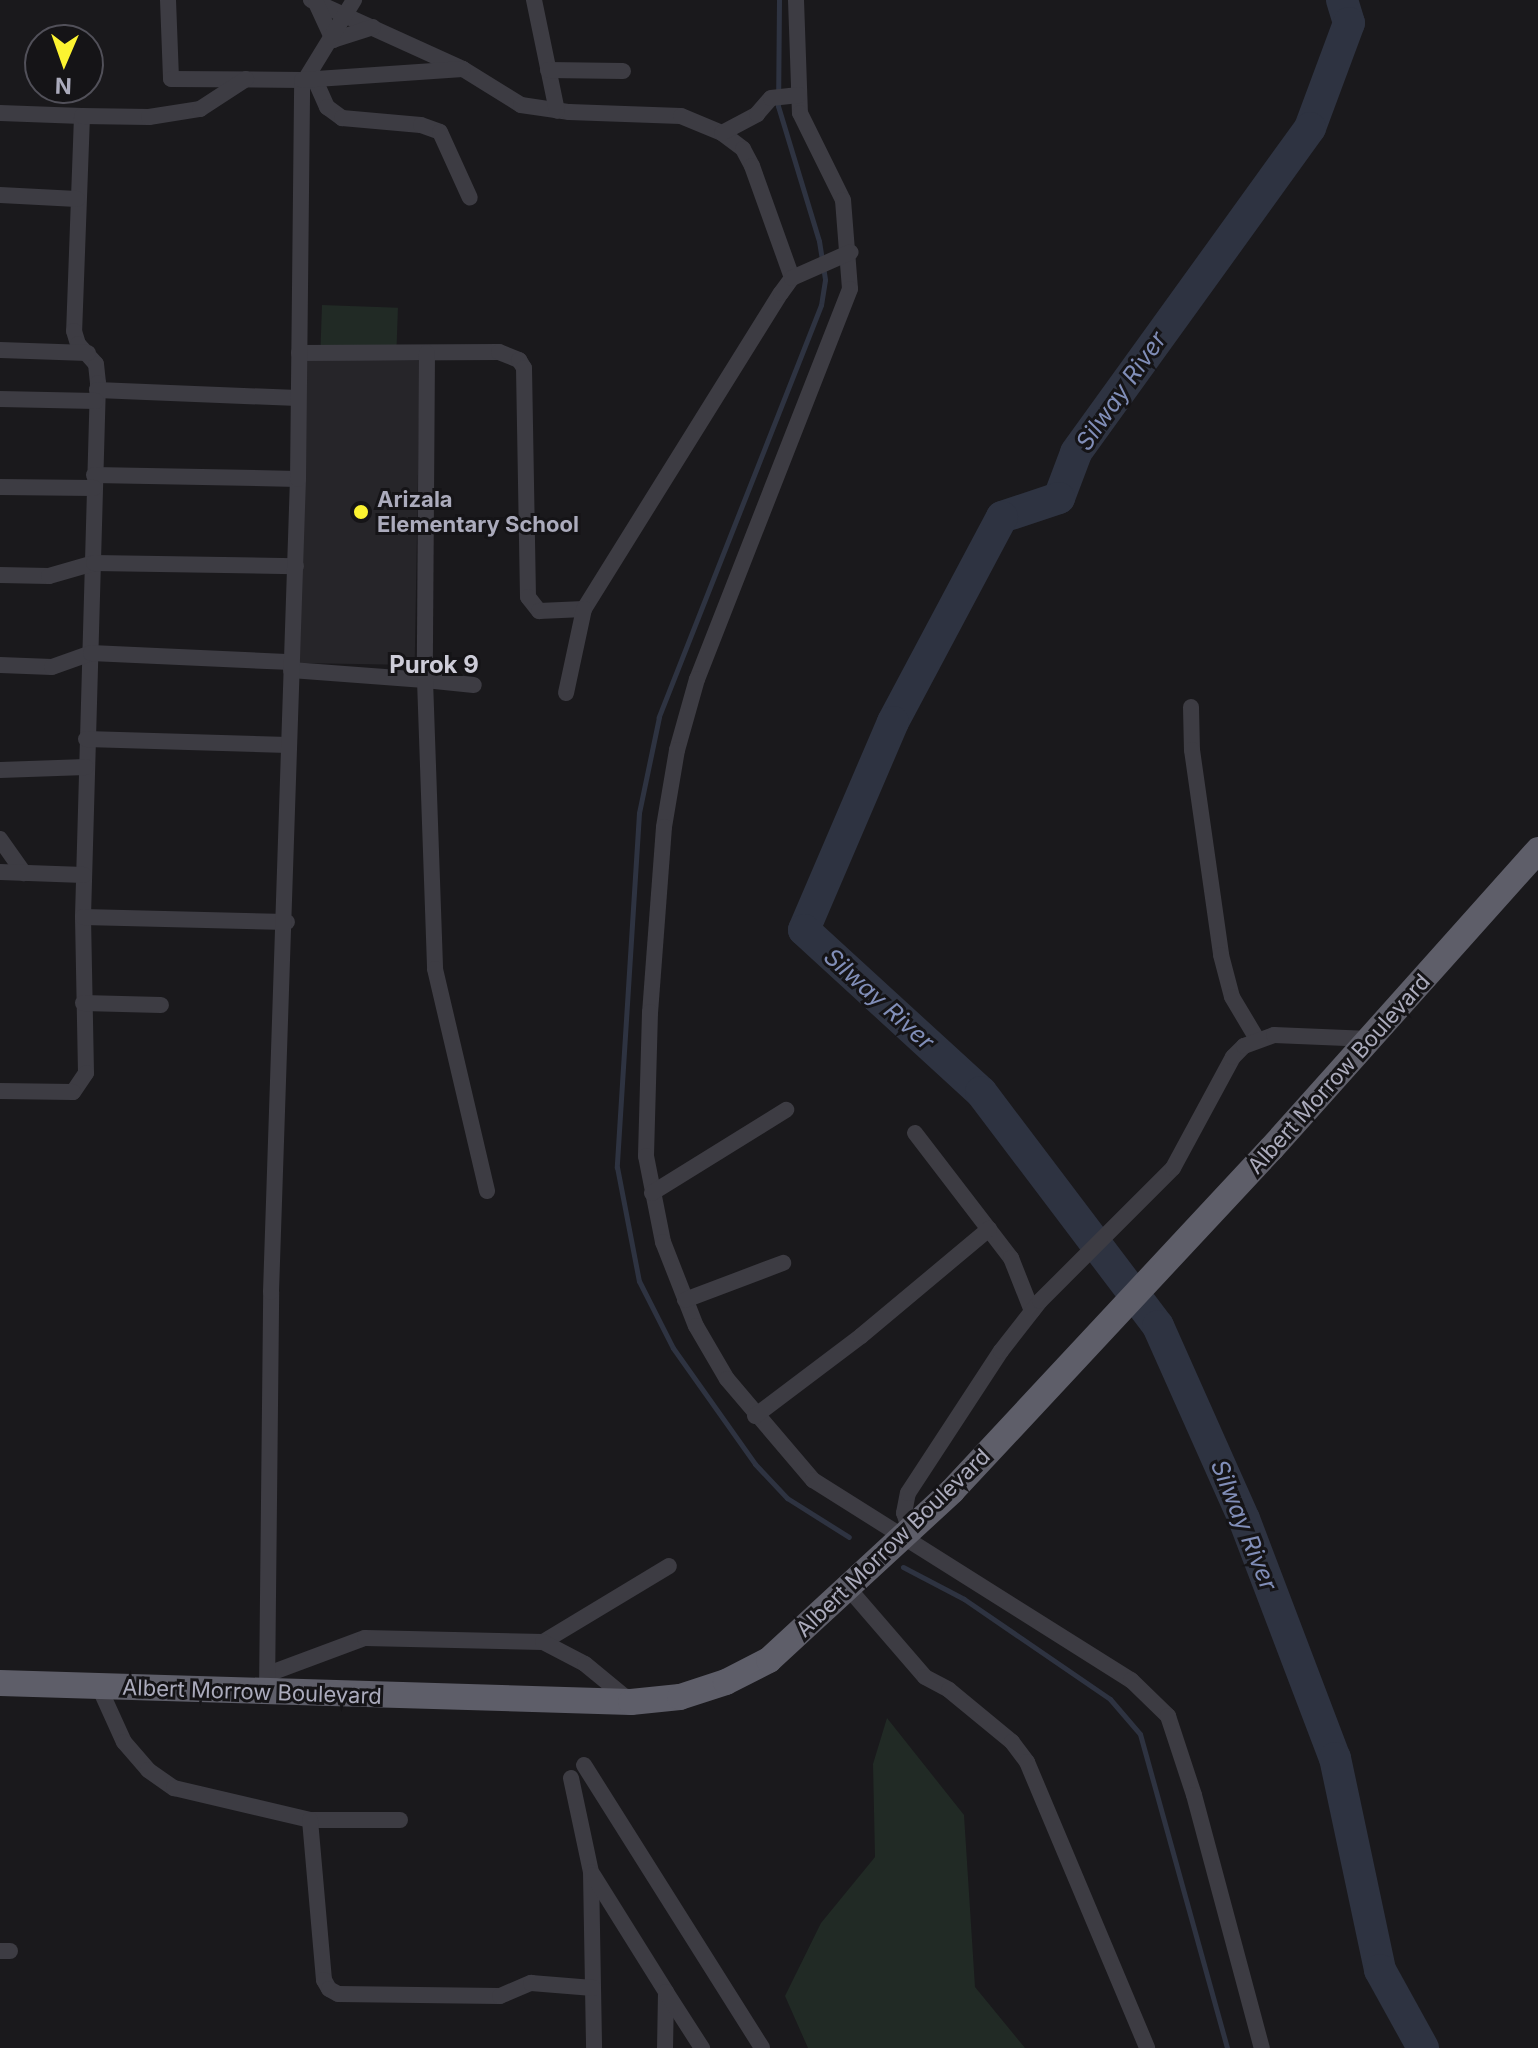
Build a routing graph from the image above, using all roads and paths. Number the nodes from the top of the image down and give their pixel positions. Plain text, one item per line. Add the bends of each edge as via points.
1 (168, 0) edge
2 (534, 0) edge
3 (796, 0) edge
4 (314, 2) edge
5 (351, 8) edge
6 (373, 27) junction
7 (333, 40) junction
8 (463, 69) junction
9 (548, 70) junction
10 (623, 71) dead end
11 (246, 79) junction
12 (307, 80) junction
13 (784, 97) junction
14 (557, 111) junction
15 (0, 113) edge
16 (82, 116) junction
17 (722, 133) junction
18 (0, 195) edge
19 (470, 198) dead end
20 (77, 199) junction
21 (851, 252) junction
22 (792, 278) junction
23 (0, 350) edge
24 (88, 353) junction
25 (299, 353) junction
26 (427, 353) junction
27 (96, 395) junction
28 (298, 398) junction
29 (0, 399) edge
30 (298, 479) junction
31 (94, 481) junction
32 (0, 487) edge
33 (94, 563) junction
34 (296, 566) junction
35 (0, 575) edge
36 (584, 609) junction
37 (91, 653) junction
38 (0, 665) edge
39 (292, 666) junction
40 (425, 680) junction
41 (474, 685) dead end
42 (566, 693) dead end
43 (1191, 707) dead end
44 (86, 739) junction
45 (288, 745) junction
46 (86, 767) junction
47 (0, 770) edge
48 (0, 839) edge
49 (1538, 850) edge
50 (0, 872) edge
51 (24, 873) junction
52 (84, 875) junction
53 (83, 917) junction
54 (287, 922) junction
55 (83, 1003) junction
56 (161, 1005) dead end
57 (1257, 1039) junction
58 (1370, 1039) junction
59 (0, 1091) edge
60 (786, 1110) dead end
61 (915, 1133) dead end
62 (487, 1191) dead end
63 (652, 1193) junction
64 (989, 1229) junction
65 (783, 1263) dead end
66 (685, 1300) junction
67 (1036, 1306) junction
68 (755, 1416) junction
69 (907, 1534) junction
70 (669, 1566) dead end
71 (849, 1589) junction
72 (543, 1642) junction
73 (0, 1683) edge
74 (267, 1683) junction
75 (99, 1687) junction
76 (631, 1702) junction
77 (584, 1765) dead end
78 (571, 1778) dead end
79 (310, 1820) junction
80 (400, 1820) dead end
81 (591, 1872) junction
82 (593, 1988) junction
83 (666, 1992) junction
84 (681, 2015) junction
85 (666, 2041) edge
86 (594, 2048) edge
87 (702, 2048) edge
88 (762, 2048) edge
89 (1147, 2048) edge
90 (1262, 2048) edge

1 - 11 street via 171,79
2 - 9 street
3 - 13 street
4 - 5 street
4 - 7 street
5 - 6 street
5 - 7 street
6 - 7 street
6 - 8 street
7 - 12 street
8 - 12 street
8 - 14 street via 512,102
9 - 10 street
9 - 14 street
11 - 12 street
11 - 16 street via 200,109 149,117
12 - 19 street via 342,118 421,125 440,132
12 - 25 street
13 - 17 street
13 - 21 street via 843,200
14 - 17 street via 681,116
15 - 16 street
16 - 20 street
17 - 22 street via 743,149 752,166
18 - 20 street
20 - 24 street via 74,331
21 - 22 street
21 - 63 street via 845,310 697,679 677,750 664,827 650,1012 646,1156
22 - 36 street
23 - 24 street
24 - 27 street via 98,369
25 - 26 street
25 - 28 street
26 - 36 street via 499,352 519,360 524,368 528,597 539,611
26 - 40 street
27 - 28 street
27 - 29 street
27 - 31 street
28 - 30 street
30 - 31 street
30 - 34 street
31 - 32 street
31 - 33 street
33 - 34 street
33 - 35 street via 55,575
33 - 37 street
34 - 39 street
36 - 42 street
37 - 38 street via 52,667
37 - 39 street
37 - 44 street
39 - 40 street
39 - 45 street
40 - 41 street
40 - 62 street via 435,969
43 - 57 street via 1192,750 1221,955 1232,997
44 - 45 street
44 - 46 street
45 - 54 street
46 - 47 street
46 - 52 street
48 - 51 street
49 - 58 highway, Albert Morrow Boulevard
50 - 51 street
51 - 52 street
52 - 53 street
53 - 54 street
53 - 55 street
54 - 74 street via 279,1012 271,1292
55 - 56 street
55 - 59 street via 86,1073 80,1089
57 - 58 street via 1293,1032
57 - 67 street via 1223,1069 1184,1152 1158,1185
58 - 69 highway, Albert Morrow Boulevard
60 - 63 street
61 - 64 street
63 - 66 street
64 - 67 street via 1019,1271 1021,1293
64 - 68 street
65 - 66 street
66 - 68 street via 727,1379
67 - 69 street via 908,1493
68 - 69 street via 813,1480
69 - 71 highway, Albert Morrow Boulevard
69 - 90 street via 1131,1680 1168,1716
70 - 72 street
71 - 76 highway, Albert Morrow Boulevard via 769,1660 680,1697
71 - 89 street via 925,1677 1012,1742 1027,1762
72 - 74 street via 365,1638
72 - 76 street via 585,1664
73 - 75 highway, Albert Morrow Boulevard
74 - 75 highway, Albert Morrow Boulevard
74 - 76 highway, Albert Morrow Boulevard
75 - 79 street via 124,1742 148,1770 174,1788
77 - 88 street
78 - 81 street
79 - 80 street
79 - 82 street via 329,1989 338,1994 500,1996 531,1983
81 - 82 street
81 - 83 street
82 - 86 street
83 - 84 street
83 - 85 street
84 - 85 street
84 - 87 street

